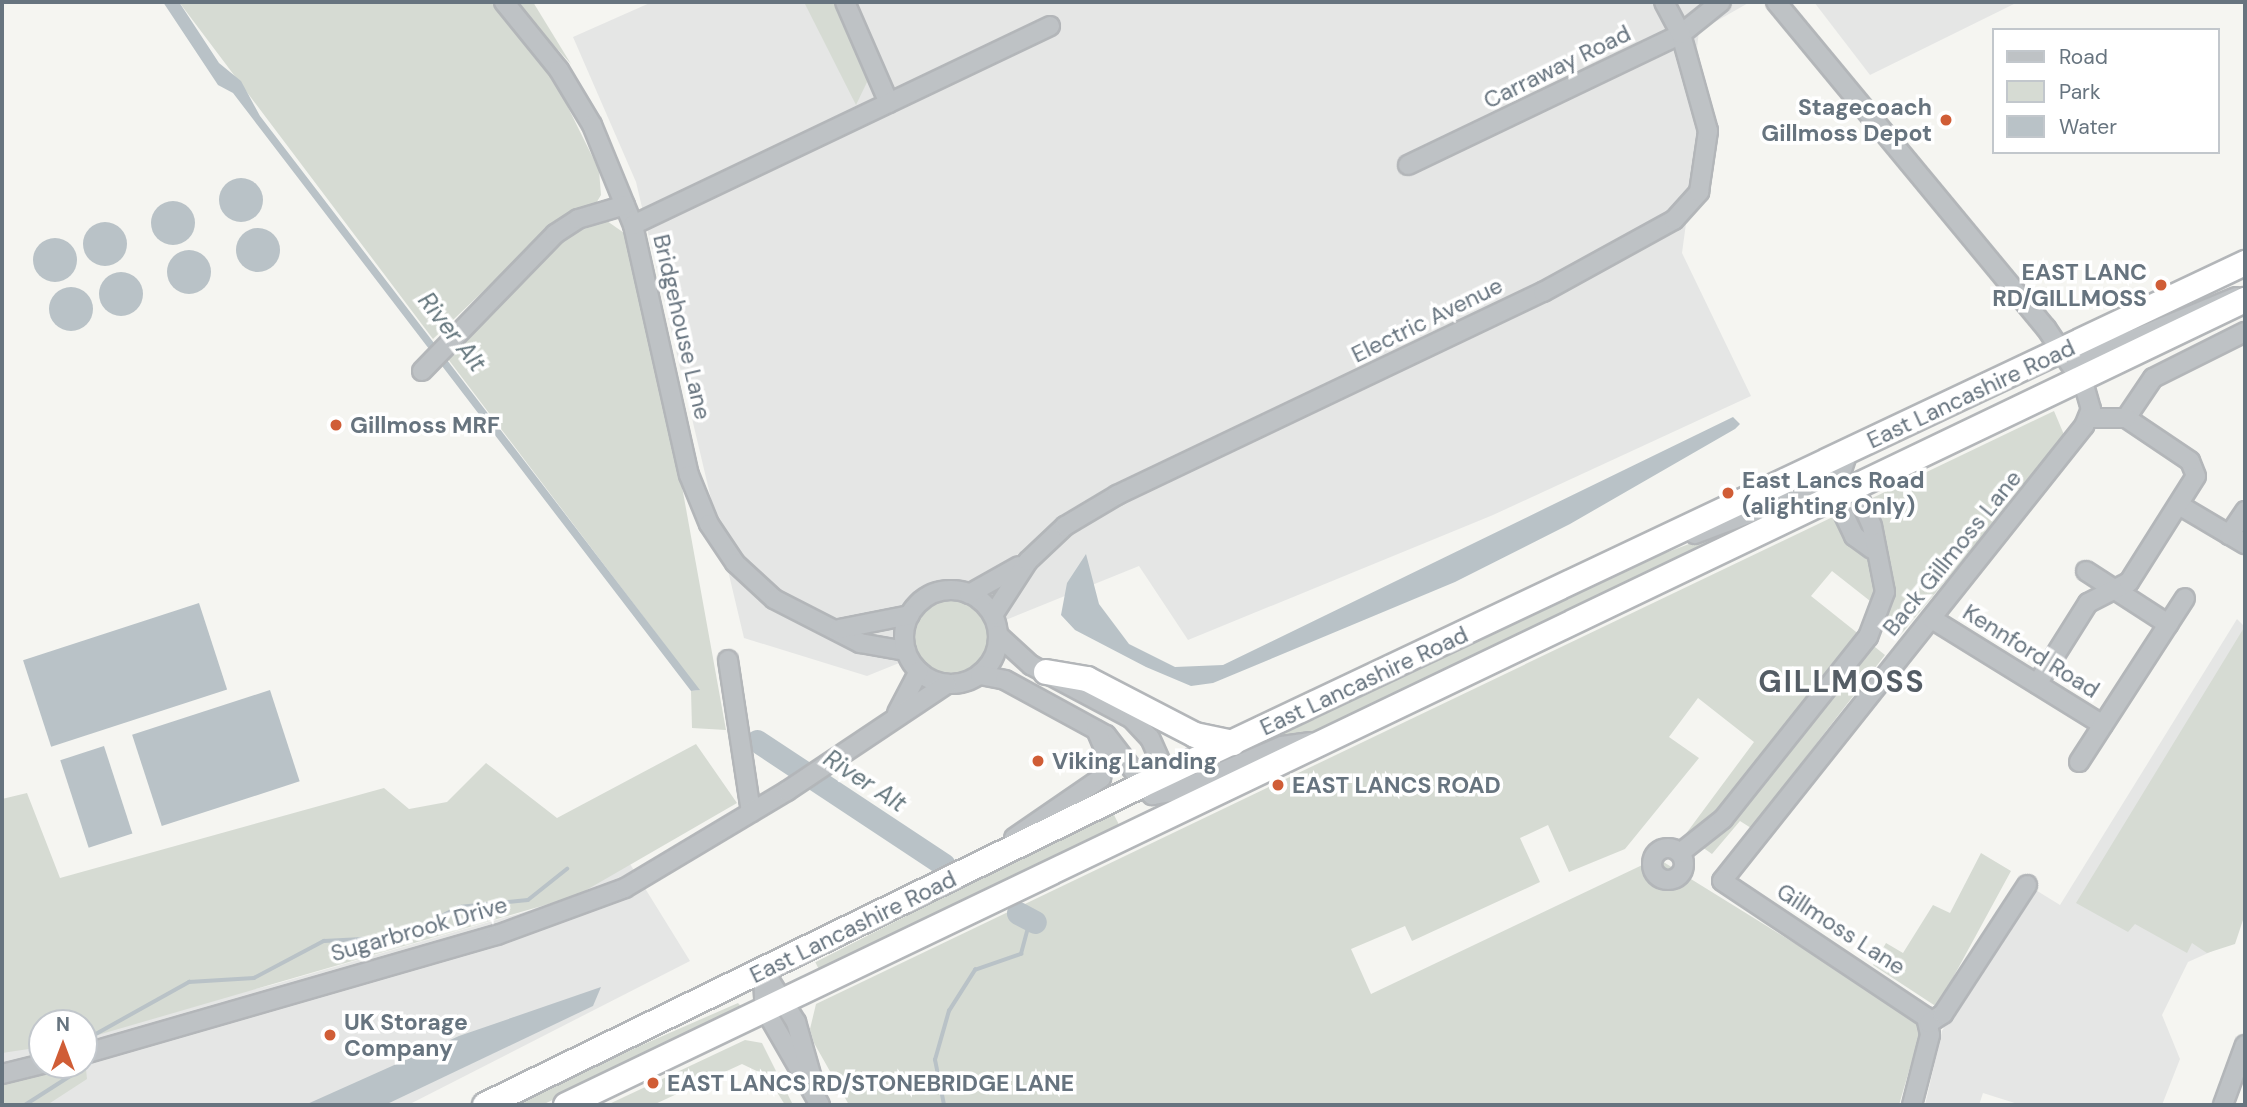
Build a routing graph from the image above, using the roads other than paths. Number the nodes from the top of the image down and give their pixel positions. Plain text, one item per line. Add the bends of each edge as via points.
1 (504, 2) edge
2 (845, 2) edge
3 (858, 2) edge
4 (1664, 2) edge
5 (1721, 2) edge
6 (1776, 2) edge
7 (1050, 26) dead end
8 (857, 28) junction
9 (1681, 34) junction
10 (889, 103) junction
11 (1408, 165) dead end
12 (625, 205) junction
13 (633, 225) junction
14 (2245, 263) edge
15 (2245, 295) edge
16 (2245, 300) edge
17 (2245, 332) edge
18 (2062, 351) junction
19 (422, 371) dead end
20 (2080, 380) junction
21 (2090, 418) junction
22 (2126, 418) junction
23 (1848, 452) junction
24 (1840, 491) junction
25 (2179, 505) junction
26 (2245, 511) edge
27 (2229, 535) junction
28 (2245, 544) edge
29 (1642, 551) junction
30 (1028, 561) junction
31 (2086, 571) dead end
32 (2114, 592) junction
33 (969, 594) junction
34 (2185, 598) dead end
35 (910, 615) junction
36 (993, 615) junction
37 (1932, 619) junction
38 (2168, 624) junction
39 (839, 629) junction
40 (998, 635) junction
41 (906, 651) junction
42 (728, 660) dead end
43 (919, 671) junction
44 (1046, 672) junction
45 (980, 675) junction
46 (947, 684) junction
47 (2037, 684) junction
48 (897, 713) junction
49 (2103, 725) junction
50 (1094, 727) junction
51 (1331, 739) junction
52 (1233, 743) junction
53 (2079, 762) dead end
54 (1168, 783) junction
55 (1140, 786) junction
56 (751, 812) junction
57 (1154, 824) junction
58 (1681, 853) dead end
59 (981, 865) junction
60 (1722, 881) joint
61 (2027, 885) dead end
62 (763, 970) junction
63 (774, 1003) junction
64 (1929, 1023) junction
65 (2245, 1045) edge
66 (98, 1050) edge
67 (28, 1068) edge
68 (2, 1074) edge
69 (485, 1105) edge
70 (566, 1105) edge
71 (820, 1105) edge
72 (1912, 1105) edge
73 (2223, 1105) edge

1 - 12 street, Bridgehouse Lane via 559,71 593,125
2 - 8 street
3 - 8 street
4 - 9 street, Electric Avenue
5 - 9 street, Carraway Road
6 - 18 street
7 - 10 street
8 - 10 street
9 - 11 street, Carraway Road
9 - 30 street, Electric Avenue via 1707,131 1699,192 1674,220 1554,286 1117,495 1065,526
10 - 13 street
12 - 13 street, Bridgehouse Lane
12 - 19 street via 578,219 555,234
13 - 39 street, Bridgehouse Lane via 689,475 709,524 735,563 774,599
14 - 18 highway, East Lancashire Road
15 - 18 street via 2212,302 2085,359
16 - 20 highway, East Lancashire Road
17 - 22 street via 2153,378
18 - 20 street
18 - 23 highway, East Lancashire Road
20 - 21 street
20 - 24 highway, East Lancashire Road
21 - 22 street
21 - 37 street, Back Gillmoss Lane
22 - 25 street via 2190,461 2196,476
23 - 24 street
23 - 29 highway, East Lancashire Road
24 - 29 street
24 - 51 highway, East Lancashire Road
24 - 58 street via 1872,526 1872,549 1885,581 1877,624 1723,819
25 - 27 street
25 - 32 street via 2129,582
26 - 27 street
27 - 28 street
29 - 52 highway, East Lancashire Road
30 - 33 street, Electric Avenue
30 - 36 street, Electric Avenue
31 - 32 street
32 - 38 street
32 - 47 street via 2088,603
33 - 35 street via 936,593
33 - 36 street
34 - 38 street
35 - 39 street
35 - 41 street
36 - 40 street
37 - 47 street, Kennford Road
37 - 60 street, Back Gillmoss Lane
38 - 49 street
39 - 41 street, Bridgehouse Lane via 860,643
40 - 44 street
40 - 45 street
41 - 43 street
42 - 56 street via 740,680
43 - 46 street
43 - 48 street
44 - 52 highway via 1087,679 1195,735
44 - 54 street via 1132,719
45 - 46 street
45 - 50 street via 1005,680
46 - 48 street
47 - 49 street, Kennford Road
48 - 56 street, Sugarbrook Drive
49 - 53 street
50 - 55 street via 1114,742
50 - 59 street via 1106,752 1101,778
51 - 54 street via 1282,746
51 - 57 highway, East Lancashire Road
52 - 54 highway, East Lancashire Road
54 - 55 highway, East Lancashire Road
54 - 57 street
55 - 59 highway, East Lancashire Road
56 - 66 street, Sugarbrook Drive via 625,888 497,935
57 - 63 highway, East Lancashire Road
59 - 62 highway, East Lancashire Road
60 - 64 street, Gillmoss Lane via 1915,1006
61 - 64 street via 1942,1014
62 - 63 street
62 - 69 highway, East Lancashire Road
63 - 70 highway, East Lancashire Road
63 - 71 street
64 - 72 street
65 - 73 street
67 - 68 street

